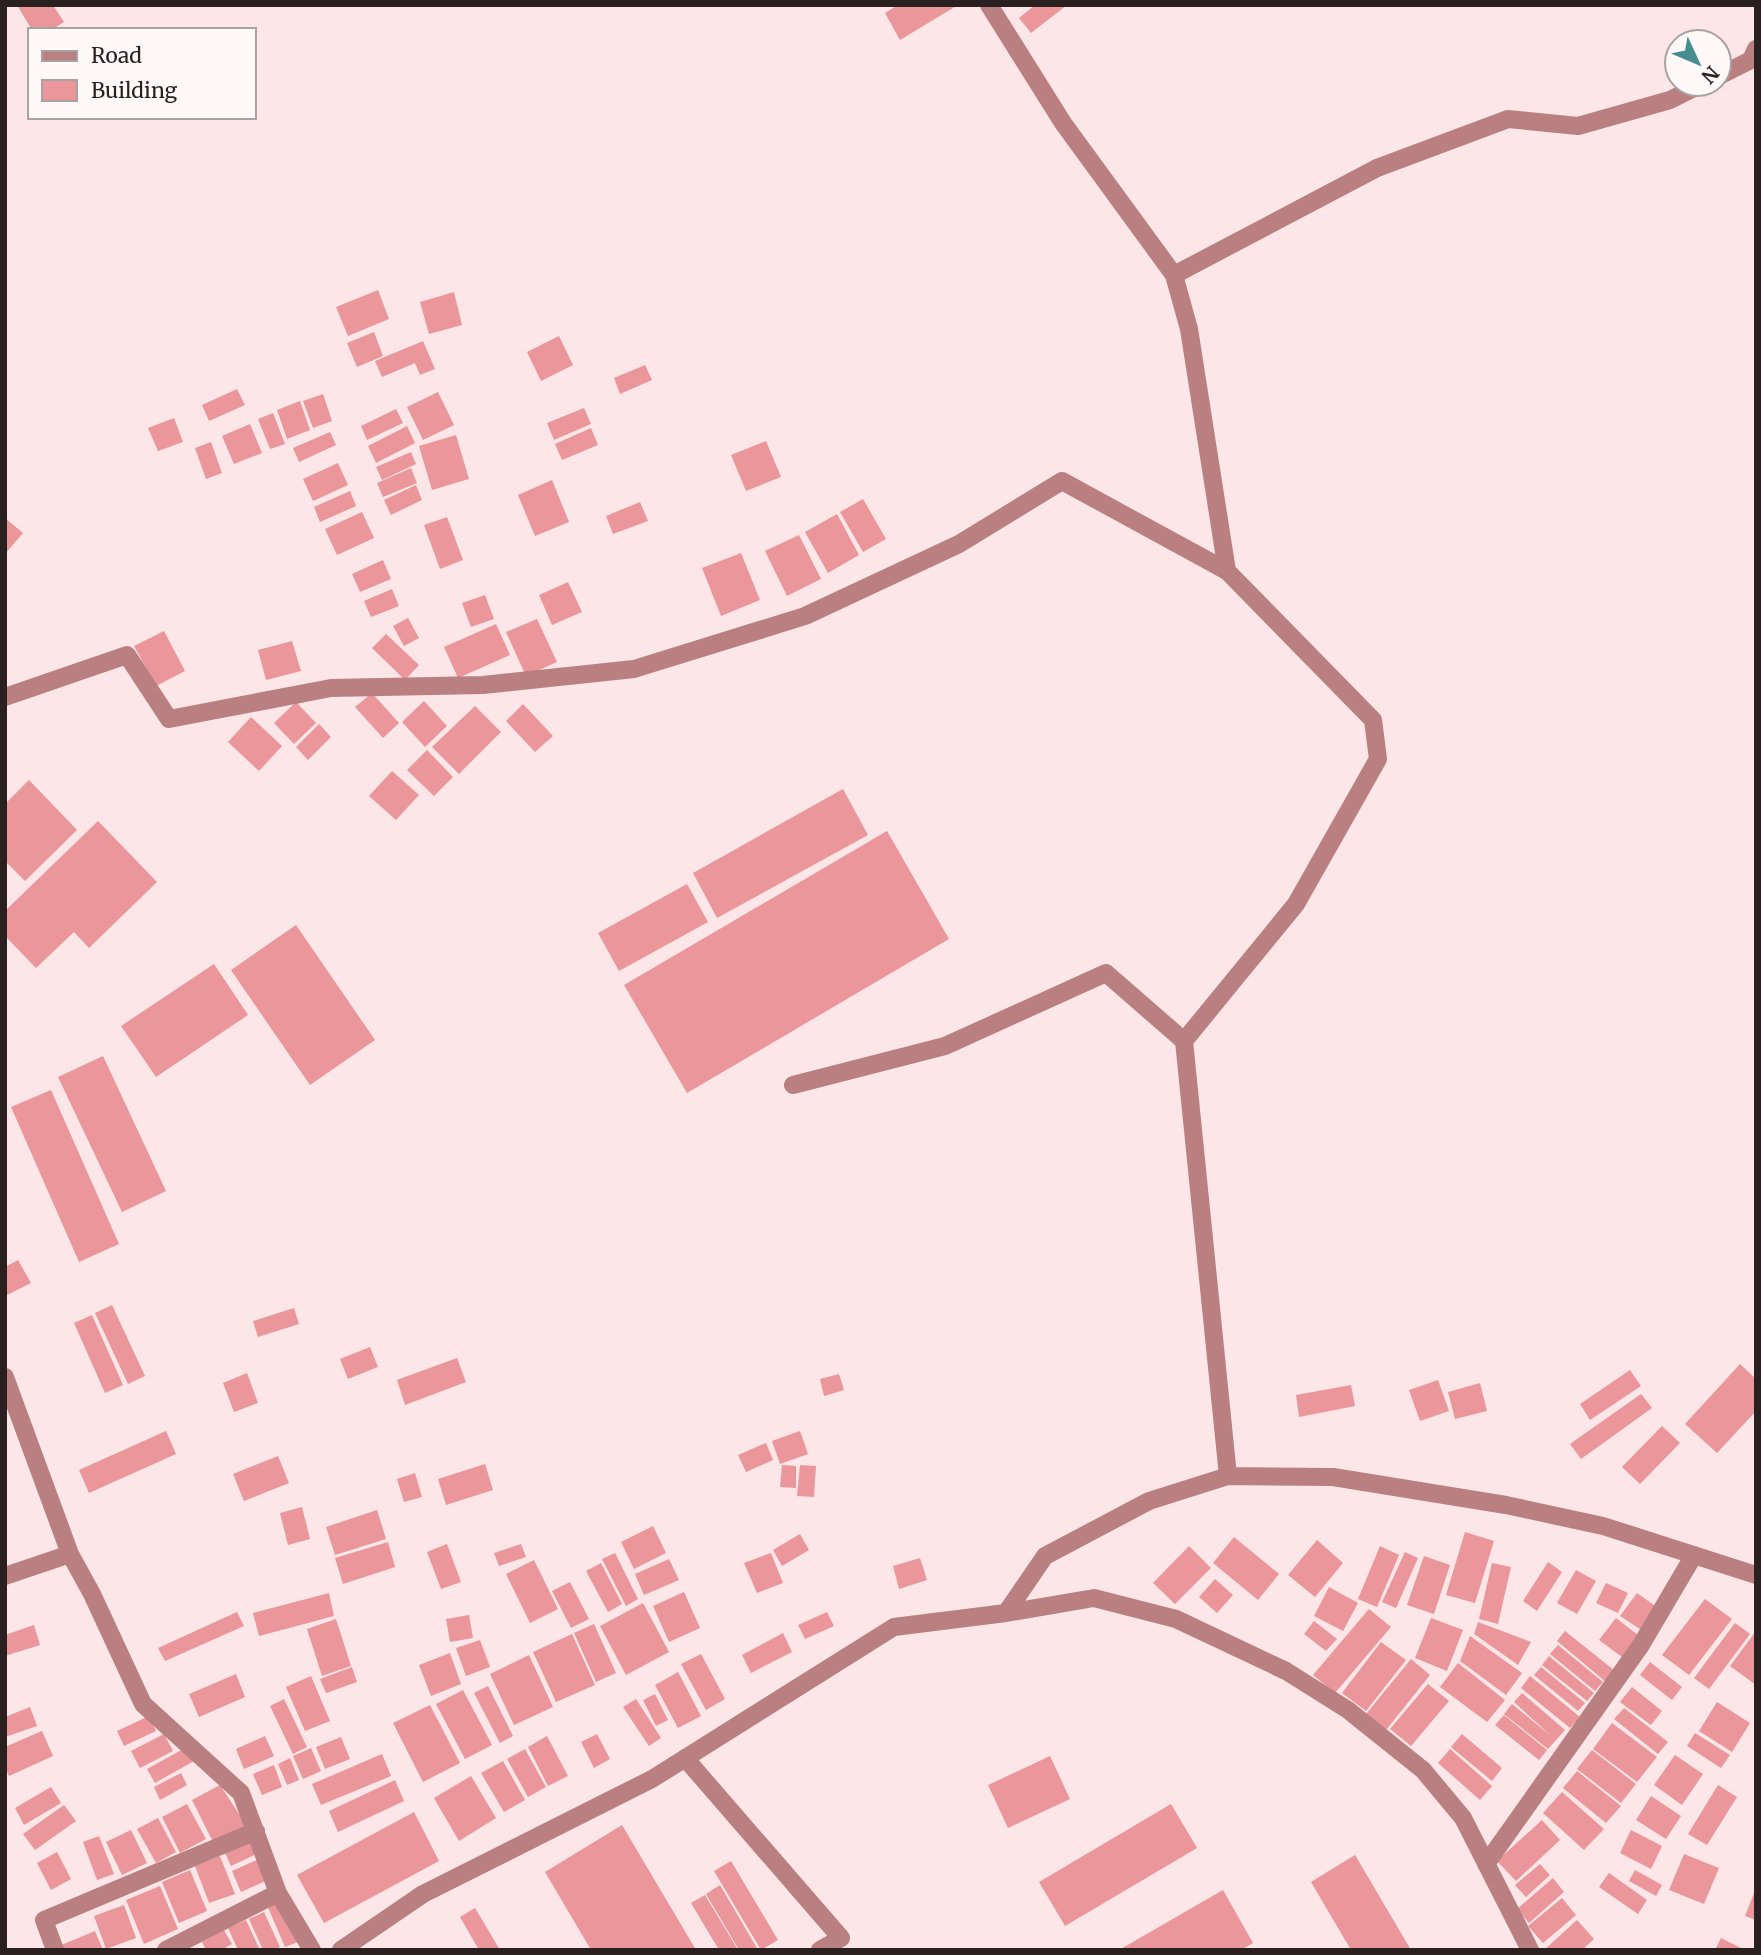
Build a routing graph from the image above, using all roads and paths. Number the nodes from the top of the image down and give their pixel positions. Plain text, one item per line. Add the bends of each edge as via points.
1 (989, 5) edge
2 (1756, 49) edge
3 (1733, 69) edge
4 (1674, 98) edge
5 (1174, 275) junction
6 (1227, 570) junction
7 (5, 697) edge
8 (1184, 1041) junction
9 (793, 1085) dead end
10 (5, 1377) edge
11 (1228, 1476) junction
12 (70, 1554) junction
13 (1694, 1555) junction
14 (1756, 1575) edge
15 (5, 1576) edge
16 (1006, 1613) junction
17 (685, 1758) junction
18 (256, 1830) junction
19 (1486, 1864) junction
20 (278, 1894) junction
21 (844, 1944) edge
22 (55, 1950) edge
23 (166, 1950) edge
24 (312, 1950) edge
25 (341, 1950) edge
26 (820, 1950) edge
27 (1530, 1950) edge

1 - 5 street via 1063,123
2 - 3 street via 1752,60
4 - 5 street via 1578,126 1508,119 1377,167
5 - 6 street via 1189,329
6 - 7 street via 1062,481 959,544 806,616 634,669 483,685 331,688 169,719 127,656
6 - 8 street via 1373,720 1378,759 1296,904
8 - 9 street via 1106,973 945,1046
8 - 11 street
10 - 12 street
11 - 13 street via 1334,1477 1493,1503 1603,1526
11 - 16 street via 1149,1501 1045,1556
12 - 15 street
12 - 18 street via 142,1704 241,1793
13 - 14 street
13 - 19 street via 1641,1646
16 - 17 street via 894,1627
16 - 19 street via 1094,1598 1176,1619 1286,1671 1348,1710 1423,1770 1463,1818
17 - 21 street
17 - 25 street via 424,1894
18 - 20 street
18 - 22 street via 44,1920
19 - 27 street
20 - 23 street
20 - 24 street
21 - 26 street

